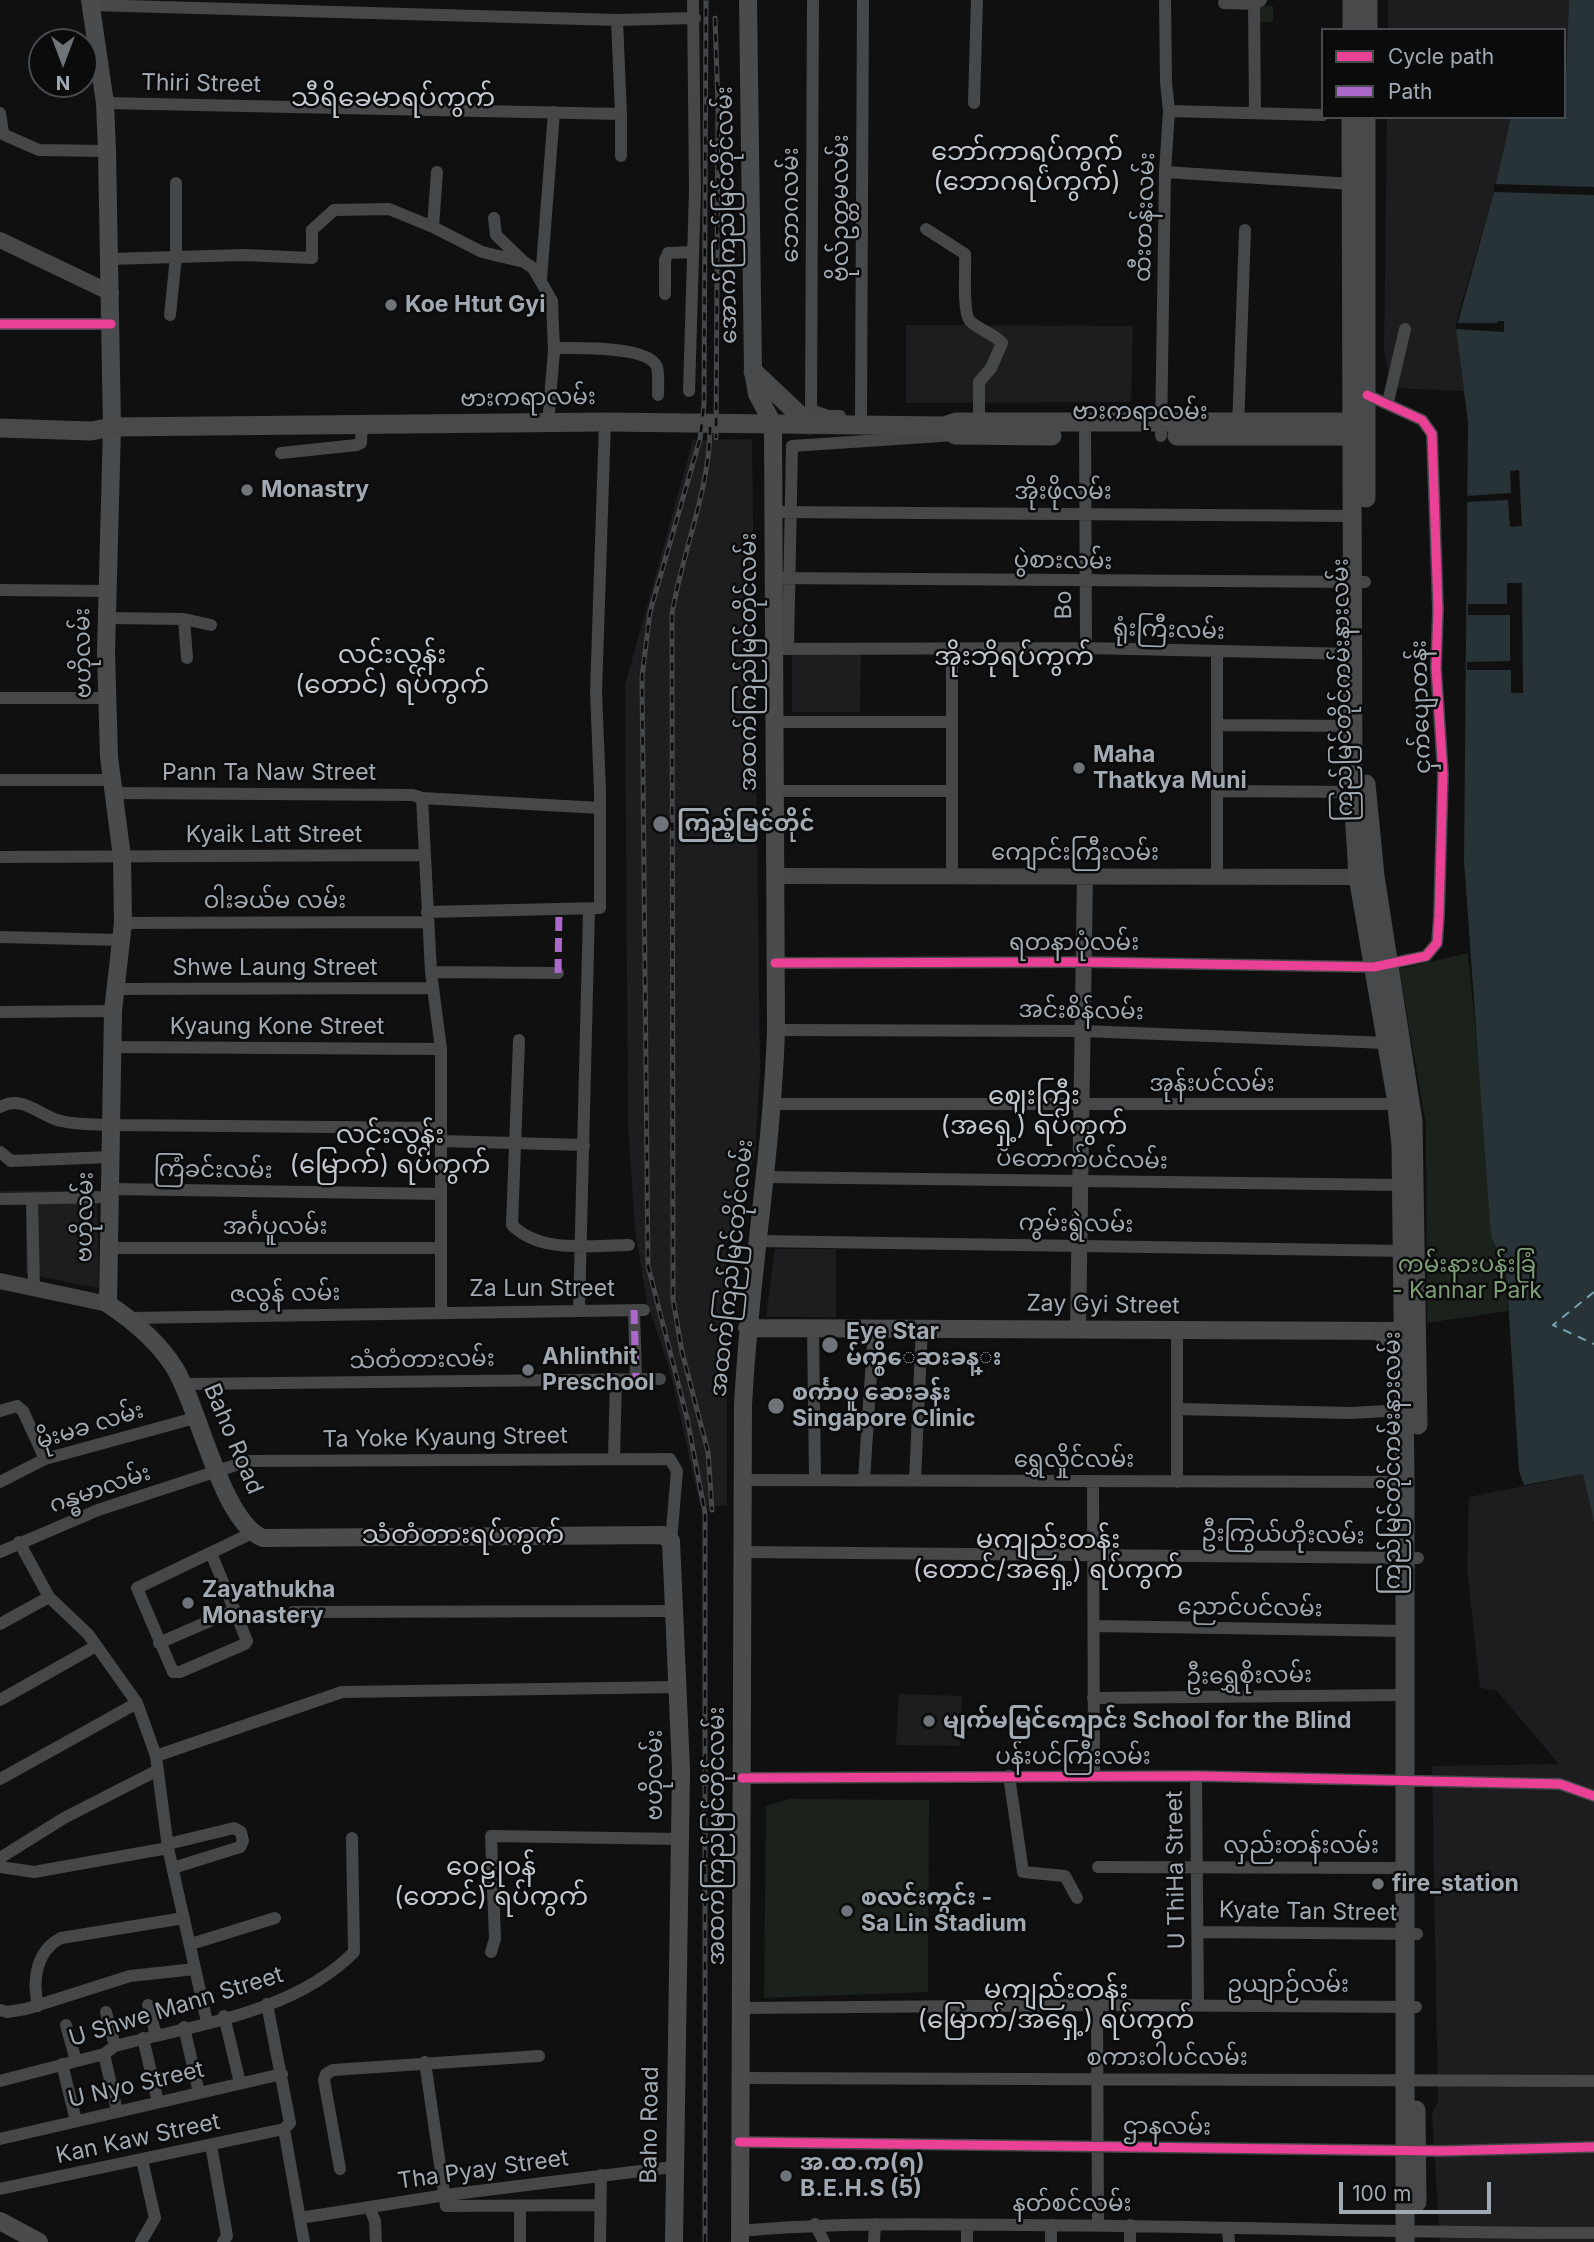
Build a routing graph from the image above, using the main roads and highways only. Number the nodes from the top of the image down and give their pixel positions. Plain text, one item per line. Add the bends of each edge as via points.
1 (748, 0) edge
2 (1352, 0) edge
3 (1368, 0) edge
4 (91, 3) edge
5 (1352, 28) edge
6 (1368, 28) edge
7 (1351, 119) edge
8 (1366, 119) edge
9 (1356, 173) junction
10 (753, 371) junction
11 (0, 415) edge
12 (811, 417) junction
13 (773, 424) junction
14 (1354, 424) junction
15 (112, 427) junction
16 (0, 428) edge
17 (1085, 430) junction
18 (950, 431) junction
19 (1359, 582) junction
20 (1359, 792) junction
21 (1381, 965) junction
22 (1404, 1104) junction
23 (1404, 1251) junction
24 (108, 1304) joint
25 (747, 1328) junction
26 (1397, 1328) junction
27 (671, 1541) joint
28 (1412, 1558) junction
29 (1409, 1684) junction
30 (1412, 1782) junction
31 (1411, 1934) junction
32 (676, 2008) joint
33 (0, 2221) edge
34 (740, 2236) edge
35 (1411, 2237) edge
36 (39, 2242) edge
37 (674, 2242) edge

1 - 10 main road, အောက်ကြည်မြင်တိုင်လမ်း
2 - 5 main road
3 - 6 main road
4 - 15 main road, ဗဟိုလမ်း via 105,103
7 - 9 main road
8 - 9 main road
9 - 14 main road
10 - 12 main road via 783,402
10 - 13 main road, အောက်ကြည်မြင်တိုင်လမ်း via 757,394
11 - 15 main road, ဗားကရာလမ်း via 92,418
12 - 13 main road, ဗားကရာလမ်း
12 - 18 main road, ဗားကရာလမ်း
13 - 15 main road, ဗားကရာလမ်း
13 - 25 main road, အထက်ကြည်မြင်တိုင်လမ်း via 781,512 781,649 775,722 774,1104
14 - 17 main road, ဗားကရာလမ်း
14 - 19 main road, ကြည်မြင်တိုင်ကမ်းနားလမ်း
14 - 19 main road
15 - 16 main road, ဗားကရာလမ်း
15 - 24 main road, ဗဟိုလမ်း via 108,698 122,858 113,1012
17 - 18 main road, ဗားကရာလမ်း
17 - 18 main road, ဗားကရာလမ်း via 956,422
19 - 20 main road, ကြည်မြင်တိုင်ကမ်းနားလမ်း
19 - 20 main road via 1353,654
20 - 21 main road, ကြည်မြင်တိုင်ကမ်းနားလမ်း via 1358,877
21 - 22 main road, ကြည်မြင်တိုင်ကမ်းနားလမ်း
21 - 22 main road, ကြည်မြင်တိုင်ကမ်းနားလမ်း via 1386,1043
22 - 23 main road, ကြည်မြင်တိုင်ကမ်းနားလမ်း
22 - 23 main road, ကြည်မြင်တိုင်ကမ်းနားလမ်း via 1400,1185
23 - 26 main road, ကြည်မြင်တိုင်ကမ်းနားလမ်း
24 - 27 main road, Baho Road via 129,1318 173,1364 217,1473 252,1533 276,1538 663,1535
25 - 26 main road, Zay Gyi Street
25 - 34 main road, အထက်ကြည်မြင်တိုင်လမ်း via 741,1552
26 - 28 main road, ကြည်မြင်တိုင်ကမ်းနားလမ်း
26 - 28 main road via 1393,1340 1403,1356 1405,1482
27 - 32 main road, ဗဟိုလမ်း via 678,1687
28 - 29 main road, ကြည်မြင်တိုင်ကမ်းနားလမ်း
28 - 29 main road via 1405,1631
29 - 30 main road, ကြည်မြင်တိုင်ကမ်းနားလမ်း
30 - 31 main road, ကြည်မြင်တိုင်ကမ်းနားလမ်း
30 - 31 main road, ကြည်မြင်တိုင်ကမ်းနားလမ်း via 1405,1868
31 - 35 main road, ကြည်မြင်တိုင်ကမ်းနားလမ်း
32 - 37 main road, Baho Road
33 - 36 main road

